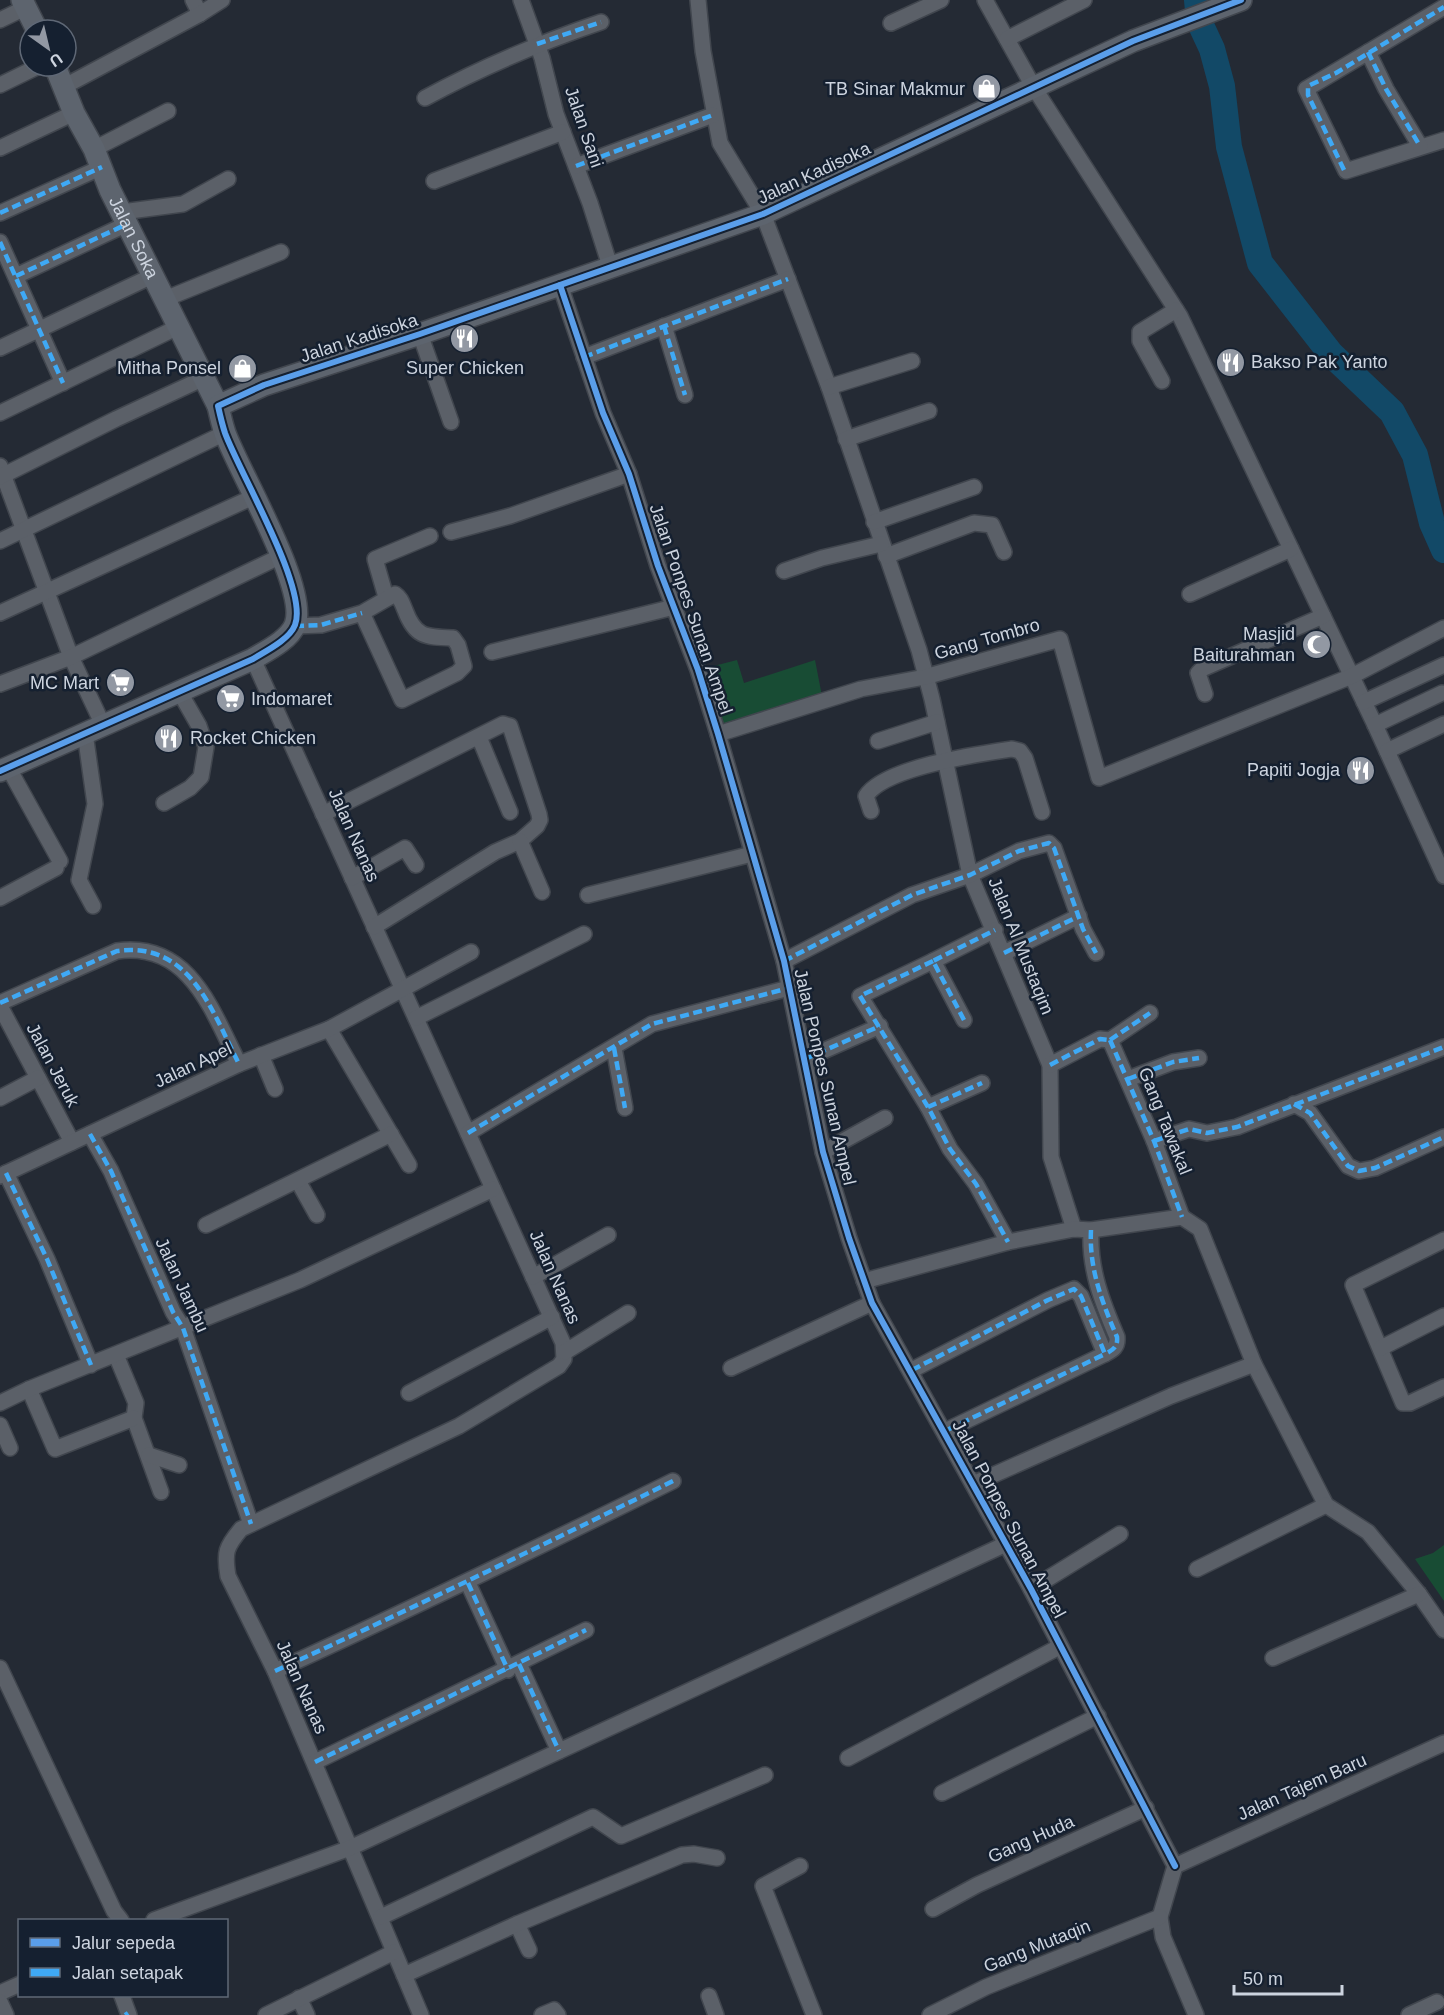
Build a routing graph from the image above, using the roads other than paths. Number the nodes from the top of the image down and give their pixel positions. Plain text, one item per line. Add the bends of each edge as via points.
1 (193, 0) edge
2 (222, 0) edge
3 (521, 0) edge
4 (698, 0) edge
5 (941, 0) edge
6 (985, 0) edge
7 (1084, 0) edge
8 (1241, 0) edge
9 (24, 4) edge
10 (1444, 8) edge
11 (201, 14) junction
12 (31, 18) edge
13 (0, 20) edge
14 (601, 22) dead end
15 (891, 23) dead end
16 (1007, 39) junction
17 (537, 44) junction
18 (1368, 52) junction
19 (18, 76) edge
20 (61, 78) edge
21 (0, 85) edge
22 (65, 86) junction
23 (1033, 86) junction
24 (425, 98) dead end
25 (168, 111) dead end
26 (74, 114) junction
27 (713, 115) junction
28 (563, 132) junction
29 (1444, 140) edge
30 (1419, 146) junction
31 (0, 148) edge
32 (98, 158) junction
33 (576, 166) junction
34 (228, 179) dead end
35 (434, 181) dead end
36 (0, 213) edge
37 (763, 214) junction
38 (124, 218) junction
39 (0, 242) edge
40 (281, 252) dead end
41 (610, 266) junction
42 (16, 276) junction
43 (152, 276) junction
44 (788, 279) junction
45 (560, 285) junction
46 (165, 299) junction
47 (1176, 310) junction
48 (664, 326) junction
49 (178, 327) junction
50 (40, 330) junction
51 (420, 334) junction
52 (0, 348) edge
53 (584, 357) junction
54 (912, 362) dead end
55 (204, 378) junction
56 (1162, 381) dead end
57 (63, 382) junction
58 (829, 387) junction
59 (686, 395) dead end
60 (218, 406) junction
61 (929, 411) dead end
62 (0, 412) edge
63 (451, 422) dead end
64 (225, 433) junction
65 (846, 439) junction
66 (1, 473) edge
67 (628, 474) junction
68 (974, 488) dead end
69 (253, 497) junction
70 (874, 522) junction
71 (23, 531) junction
72 (452, 532) dead end
73 (430, 536) dead end
74 (0, 541) edge
75 (1291, 549) junction
76 (884, 550) junction
77 (1004, 552) dead end
78 (281, 556) junction
79 (784, 571) dead end
80 (47, 592) junction
81 (1190, 594) dead end
82 (387, 597) junction
83 (674, 608) junction
84 (0, 613) edge
85 (362, 613) junction
86 (1323, 616) junction
87 (295, 626) junction
88 (1444, 628) edge
89 (492, 652) dead end
90 (71, 657) junction
91 (253, 659) junction
92 (1444, 664) edge
93 (1352, 676) junction
94 (924, 677) junction
95 (0, 684) edge
96 (179, 691) junction
97 (1442, 693) dead end
98 (1205, 694) dead end
99 (1364, 702) junction
100 (937, 722) junction
101 (1444, 724) edge
102 (1376, 725) junction
103 (94, 729) junction
104 (718, 734) junction
105 (479, 737) junction
106 (878, 741) dead end
107 (1387, 750) junction
108 (946, 759) junction
109 (4, 769) edge
110 (164, 803) dead end
111 (871, 811) dead end
112 (510, 812) dead end
113 (1042, 812) dead end
114 (323, 814) junction
115 (520, 841) junction
116 (753, 854) junction
117 (416, 865) dead end
118 (970, 875) junction
119 (1444, 876) edge
120 (352, 878) junction
121 (542, 892) dead end
122 (588, 895) dead end
123 (0, 898) edge
124 (93, 906) dead end
125 (1079, 916) junction
126 (374, 927) junction
127 (994, 930) junction
128 (584, 934) dead end
129 (471, 952) dead end
130 (1004, 953) junction
131 (1096, 954) dead end
132 (784, 961) junction
133 (933, 961) junction
134 (789, 988) junction
135 (403, 989) junction
136 (0, 1005) edge
137 (1150, 1012) dead end
138 (416, 1018) junction
139 (964, 1020) dead end
140 (880, 1026) junction
141 (329, 1029) junction
142 (1110, 1040) junction
143 (1444, 1047) edge
144 (614, 1048) junction
145 (261, 1055) junction
146 (1200, 1058) dead end
147 (805, 1059) junction
148 (239, 1064) junction
149 (1050, 1065) junction
150 (38, 1078) junction
151 (1128, 1079) junction
152 (982, 1083) dead end
153 (275, 1089) dead end
154 (0, 1098) edge
155 (1294, 1104) junction
156 (928, 1107) junction
157 (625, 1108) dead end
158 (885, 1118) dead end
159 (468, 1133) junction
160 (90, 1134) junction
161 (392, 1134) junction
162 (1444, 1137) edge
163 (1154, 1141) junction
164 (72, 1142) junction
165 (823, 1152) junction
166 (409, 1165) dead end
167 (3, 1175) edge
168 (298, 1181) junction
169 (493, 1189) junction
170 (317, 1215) dead end
171 (1182, 1217) junction
172 (206, 1225) dead end
173 (1074, 1229) junction
174 (1091, 1230) junction
175 (608, 1235) dead end
176 (1444, 1240) edge
177 (1008, 1242) junction
178 (533, 1277) junction
179 (864, 1281) junction
180 (872, 1303) junction
181 (628, 1313) dead end
182 (1444, 1316) edge
183 (552, 1317) junction
184 (183, 1328) junction
185 (1381, 1348) junction
186 (565, 1352) junction
187 (1105, 1354) junction
188 (116, 1355) junction
189 (1254, 1364) junction
190 (91, 1365) junction
191 (731, 1368) dead end
192 (912, 1370) junction
193 (1444, 1387) edge
194 (29, 1389) junction
195 (409, 1393) dead end
196 (0, 1403) edge
197 (134, 1418) junction
198 (0, 1425) edge
199 (945, 1431) junction
200 (10, 1448) dead end
201 (149, 1455) junction
202 (179, 1465) dead end
203 (673, 1481) dead end
204 (973, 1484) junction
205 (162, 1492) dead end
206 (1326, 1505) junction
207 (251, 1524) junction
208 (1120, 1534) dead end
209 (1006, 1544) junction
210 (1197, 1569) dead end
211 (468, 1583) junction
212 (1031, 1589) junction
213 (1419, 1594) junction
214 (586, 1630) dead end
215 (1444, 1630) edge
216 (1059, 1647) junction
217 (1273, 1658) dead end
218 (513, 1667) junction
219 (0, 1668) edge
220 (275, 1671) junction
221 (1098, 1716) junction
222 (1444, 1743) edge
223 (559, 1751) junction
224 (848, 1758) dead end
225 (315, 1762) junction
226 (765, 1775) dead end
227 (942, 1793) dead end
228 (1146, 1808) junction
229 (350, 1848) junction
230 (717, 1858) dead end
231 (800, 1866) dead end
232 (1175, 1866) junction
233 (933, 1909) dead end
234 (381, 1917) junction
235 (1160, 1917) junction
236 (120, 1919) edge
237 (157, 1919) edge
238 (517, 1924) junction
239 (529, 1950) dead end
240 (394, 1952) junction
241 (404, 1975) junction
242 (18, 1985) edge
243 (0, 1993) edge
244 (709, 1996) dead end
245 (123, 1997) edge
246 (299, 1998) junction
247 (0, 2002) edge
248 (1437, 2002) dead end
249 (128, 2014) edge
250 (6, 2015) edge
251 (266, 2015) edge
252 (307, 2015) edge
253 (421, 2015) edge
254 (542, 2015) edge
255 (558, 2015) edge
256 (716, 2015) edge
257 (814, 2015) edge
258 (930, 2015) edge
259 (1196, 2015) edge
260 (1409, 2015) edge

1 - 11 street
2 - 11 street
3 - 17 street, Jalan Sani
4 - 27 street, Jalan Al Mustaqim
5 - 15 street
6 - 16 street
7 - 16 street
8 - 23 street, Jalan Kadisoka
9 - 12 street
9 - 13 street
10 - 18 street
11 - 22 street
14 - 17 street
16 - 23 street
17 - 24 street
17 - 28 street, Jalan Sani
18 - 30 street
18 - 30 street via 1306,89 1344,170
19 - 21 street
20 - 22 street, Jalan Soka
22 - 26 street, Jalan Soka
23 - 37 street, Jalan Kadisoka
23 - 47 street
25 - 32 street
26 - 31 street
26 - 32 street, Jalan Soka
27 - 33 street
27 - 37 street, Jalan Al Mustaqim via 724,151
28 - 33 street, Jalan Sani
28 - 35 street
29 - 30 street
32 - 36 street
32 - 38 street, Jalan Soka
33 - 41 street, Jalan Sani
34 - 38 street via 183,204
37 - 41 street, Jalan Kadisoka
37 - 44 street, Jalan Al Mustaqim
38 - 42 street
38 - 43 street, Jalan Soka
39 - 42 street
40 - 46 street
41 - 45 street, Jalan Kadisoka
42 - 50 street
43 - 46 street, Jalan Soka
43 - 50 street
44 - 48 street
44 - 58 street, Jalan Al Mustaqim
45 - 51 street, Jalan Kadisoka
45 - 53 street, Jalan Ponpes Sunan Ampel
46 - 49 street, Jalan Soka
47 - 56 street via 1140,332 1140,340
47 - 75 street
48 - 53 street
48 - 59 street
49 - 55 street, Jalan Soka
49 - 57 street
50 - 52 street
50 - 57 street
51 - 60 street, Jalan Kadisoka via 264,385
51 - 63 street
53 - 67 street, Jalan Ponpes Sunan Ampel
54 - 58 street
55 - 60 street, Jalan Soka
55 - 66 street
57 - 62 street
58 - 65 street, Jalan Al Mustaqim
60 - 64 street
61 - 65 street
64 - 69 street
64 - 71 street
65 - 70 street, Jalan Al Mustaqim
66 - 71 street
67 - 72 street
67 - 83 street, Jalan Ponpes Sunan Ampel
68 - 70 street
69 - 78 street
69 - 80 street
70 - 76 street, Jalan Al Mustaqim
71 - 74 street
71 - 80 street
73 - 82 street via 375,559
75 - 81 street
75 - 86 street
76 - 77 street via 974,523 992,525
76 - 79 street via 822,558
76 - 94 street, Jalan Al Mustaqim via 919,650
78 - 87 street via 295,602
78 - 90 street
80 - 84 street
80 - 90 street
82 - 85 street
82 - 85 street via 393,594 400,598 411,626 420,634 453,638 464,666 402,700
83 - 89 street
83 - 104 street, Jalan Ponpes Sunan Ampel
85 - 87 street
86 - 93 street
86 - 98 street via 1202,669 1198,672
87 - 91 street via 285,638
88 - 93 street
90 - 95 street
90 - 103 street
91 - 96 street
91 - 114 street, Jalan Nanas
92 - 99 street
93 - 94 street, Gang Tombro via 1099,778 1061,639
93 - 99 street
94 - 100 street, Jalan Al Mustaqim
94 - 104 street via 861,689
96 - 103 street
96 - 110 street via 206,747 201,777
97 - 102 street
99 - 102 street
100 - 106 street
100 - 108 street, Jalan Al Mustaqim
101 - 107 street
102 - 107 street
103 - 109 street
103 - 124 street via 95,804 79,880
104 - 116 street, Jalan Ponpes Sunan Ampel
105 - 112 street
105 - 114 street
105 - 115 street via 505,723 510,726 540,820
107 - 119 street
108 - 111 street via 879,783 866,796
108 - 113 street via 1020,751
108 - 118 street, Jalan Al Mustaqim
109 - 123 street via 58,864
114 - 120 street, Jalan Nanas
115 - 121 street
115 - 126 street via 495,852
116 - 122 street
116 - 132 street, Jalan Ponpes Sunan Ampel
117 - 120 street via 405,848
118 - 125 street via 1019,851 1049,843
118 - 127 street, Jalan Al Mustaqim
118 - 132 street via 912,895
120 - 126 street, Jalan Nanas
125 - 130 street
125 - 131 street
126 - 135 street, Jalan Nanas
127 - 130 street, Jalan Al Mustaqim
127 - 133 street
128 - 138 street
129 - 135 street, Jalan Apel
130 - 149 street, Jalan Al Mustaqim
132 - 134 street, Jalan Ponpes Sunan Ampel
133 - 139 street
133 - 140 street via 860,996
134 - 144 street via 652,1024
134 - 147 street, Jalan Ponpes Sunan Ampel
135 - 138 street, Jalan Nanas
135 - 141 street, Jalan Apel
136 - 148 street via 117,951 138,948 182,968 200,986
136 - 150 street, Jalan Jeruk
137 - 142 street
138 - 159 street, Jalan Nanas
140 - 147 street
140 - 156 street
141 - 145 street, Jalan Apel
141 - 161 street
142 - 149 street via 1100,1039
142 - 151 street, Gang Tawakal
143 - 155 street
144 - 157 street
144 - 159 street
145 - 148 street, Jalan Apel
145 - 153 street
146 - 151 street via 1173,1062
147 - 165 street, Jalan Ponpes Sunan Ampel
148 - 160 street, Jalan Apel
149 - 173 street, Jalan Al Mustaqim via 1050,1157
150 - 154 street
150 - 164 street, Jalan Jeruk
151 - 163 street, Gang Tawakal
152 - 156 street
155 - 162 street via 1310,1113 1348,1166 1359,1171 1375,1168
155 - 163 street via 1237,1127 1207,1133 1189,1129
156 - 177 street
158 - 165 street
159 - 169 street, Jalan Nanas
160 - 164 street, Jalan Apel
160 - 184 street, Jalan Jambu
161 - 166 street
161 - 168 street
163 - 171 street, Gang Tawakal
164 - 167 street, Jalan Apel
165 - 179 street, Jalan Ponpes Sunan Ampel
167 - 190 street via 58,1285
168 - 170 street
168 - 172 street
169 - 178 street, Jalan Nanas
169 - 184 street via 300,1280
171 - 174 street
171 - 189 street via 1200,1229
173 - 174 street
173 - 177 street
174 - 187 street via 1096,1283 1117,1337 1114,1349
175 - 178 street
176 - 185 street via 1353,1285
177 - 179 street
178 - 183 street, Jalan Nanas
179 - 180 street, Jalan Ponpes Sunan Ampel
180 - 191 street
180 - 192 street, Jalan Ponpes Sunan Ampel
181 - 186 street
182 - 185 street
183 - 186 street, Jalan Nanas
183 - 195 street
184 - 188 street
184 - 207 street, Jalan Jambu
185 - 193 street via 1403,1404
186 - 207 street, Jalan Nanas via 559,1365 459,1426
187 - 192 street via 1081,1296 1074,1289
187 - 199 street
188 - 190 street
188 - 197 street via 136,1403
189 - 204 street via 1171,1396
189 - 206 street
190 - 194 street
192 - 199 street, Jalan Ponpes Sunan Ampel
194 - 196 street
194 - 197 street via 55,1449
197 - 201 street
198 - 200 street
199 - 204 street, Jalan Ponpes Sunan Ampel
201 - 202 street
201 - 205 street
203 - 211 street
204 - 209 street, Jalan Ponpes Sunan Ampel
206 - 210 street
206 - 213 street via 1368,1532
207 - 220 street, Jalan Nanas via 241,1529 228,1545 225,1560 228,1576
208 - 212 street
209 - 212 street, Jalan Ponpes Sunan Ampel
209 - 223 street
211 - 218 street
211 - 220 street
212 - 216 street, Jalan Ponpes Sunan Ampel
213 - 215 street
213 - 217 street
214 - 218 street
216 - 221 street, Jalan Ponpes Sunan Ampel
216 - 224 street
218 - 223 street
218 - 225 street
219 - 236 street
220 - 225 street, Jalan Nanas
221 - 227 street
221 - 228 street, Jalan Ponpes Sunan Ampel
222 - 232 street, Jalan Tajem Baru
223 - 229 street
225 - 229 street, Jalan Nanas
226 - 234 street via 621,1836 593,1816
228 - 232 street, Jalan Ponpes Sunan Ampel
228 - 233 street, Gang Huda
229 - 234 street, Jalan Nanas
229 - 237 street
230 - 238 street via 681,1855
231 - 257 street via 763,1886
232 - 235 street
234 - 240 street, Jalan Nanas
235 - 258 street, Gang Mutaqin via 986,1987
235 - 259 street via 1163,1937
238 - 239 street
238 - 241 street
240 - 241 street, Jalan Nanas
240 - 246 street
241 - 253 street, Jalan Nanas
242 - 243 street
244 - 256 street
245 - 249 street
246 - 251 street
246 - 252 street
247 - 250 street
248 - 260 street
254 - 255 street via 554,2010

